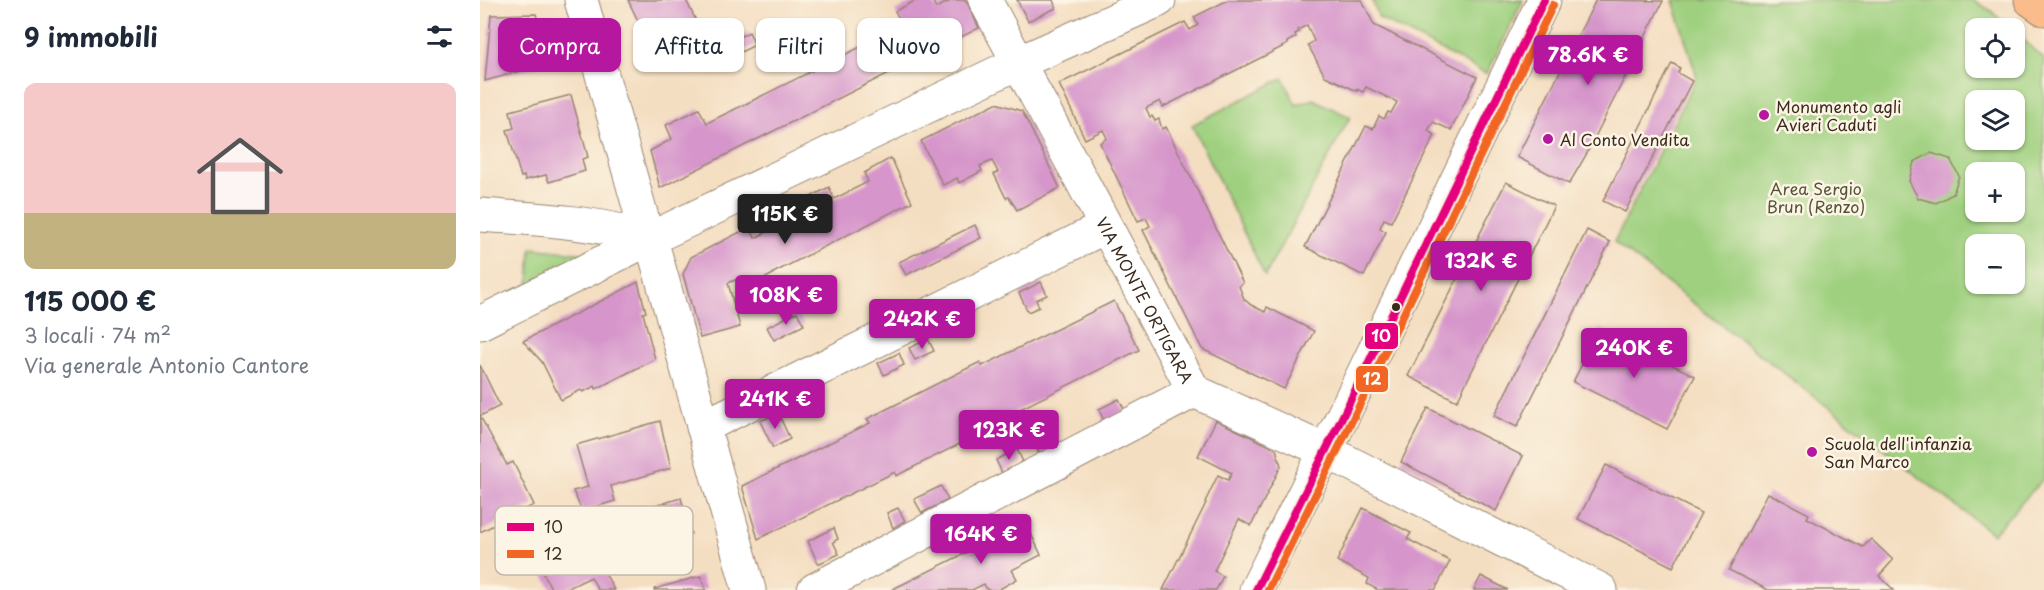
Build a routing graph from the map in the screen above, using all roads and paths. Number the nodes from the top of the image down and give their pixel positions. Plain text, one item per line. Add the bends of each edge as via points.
1 (580, 0) edge
2 (985, 0) edge
3 (1159, 0) edge
4 (1544, 0) edge
5 (2031, 0) edge
6 (2044, 9) edge
7 (1018, 63) junction
8 (480, 215) edge
9 (1105, 227) junction
10 (647, 238) junction
11 (480, 323) edge
12 (1194, 391) junction
13 (703, 428) junction
14 (1326, 451) junction
15 (749, 590) edge
16 (814, 590) edge
17 (1256, 590) edge
18 (1601, 590) edge

1 - 10 street
2 - 7 street, VIA MONTE ORTIGARA
3 - 7 street
4 - 14 street
5 - 6 main road
7 - 9 street, VIA MONTE ORTIGARA
7 - 10 street
8 - 10 street via 576,222
9 - 12 street, VIA MONTE ORTIGARA
9 - 13 street
10 - 11 street
10 - 13 street
12 - 14 street, VIA MONTE ORTIGARA
12 - 16 street
13 - 15 street
14 - 17 street
14 - 18 street, VIA MONTE ORTIGARA

